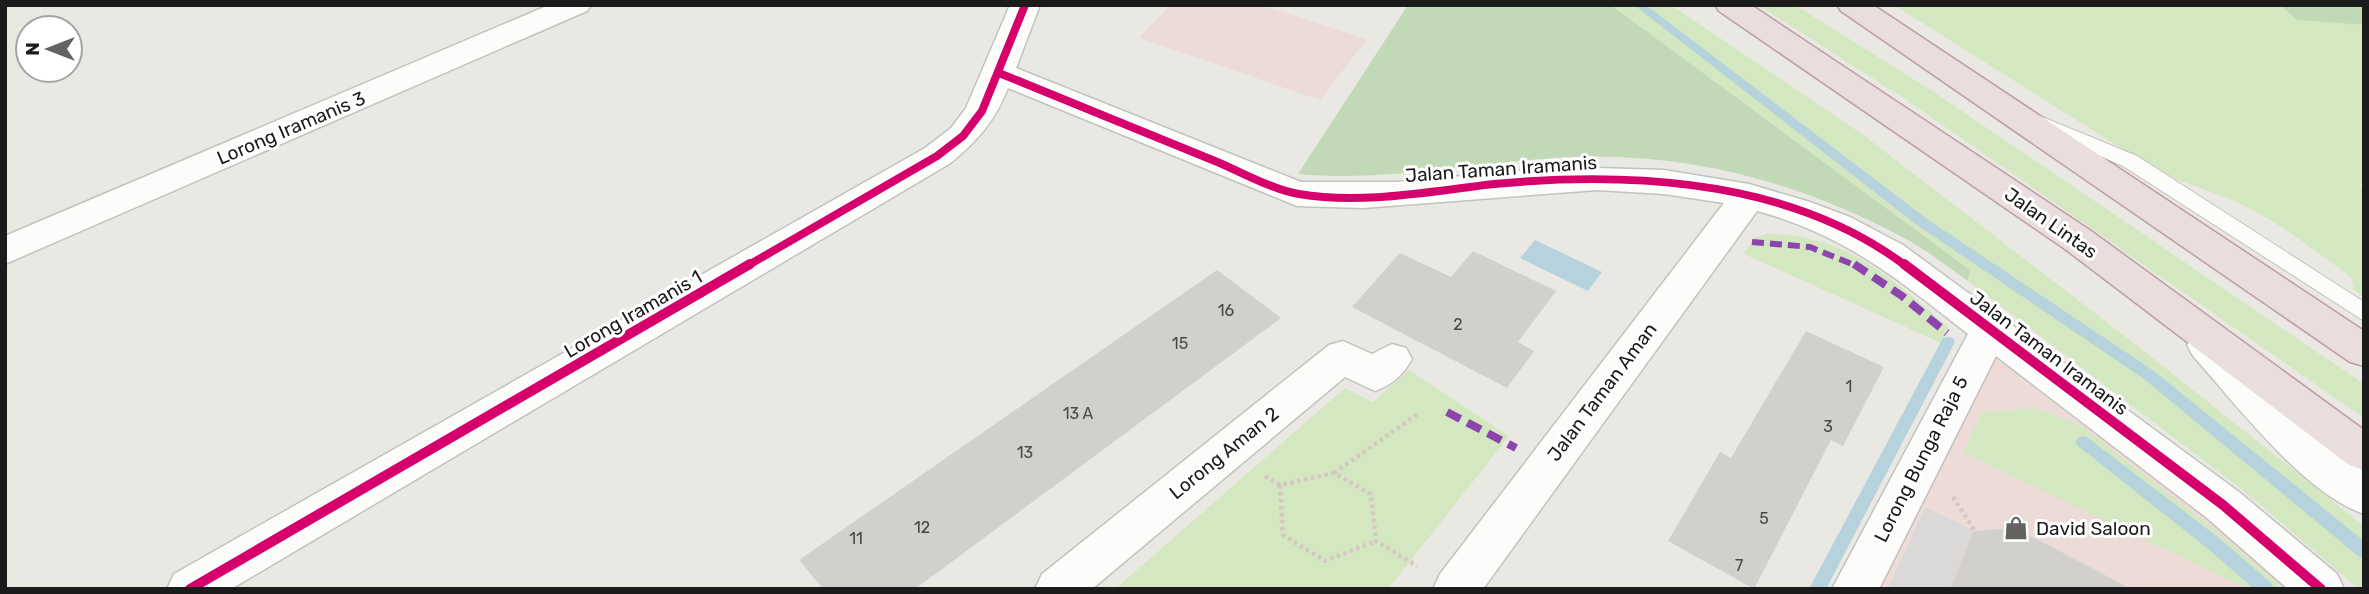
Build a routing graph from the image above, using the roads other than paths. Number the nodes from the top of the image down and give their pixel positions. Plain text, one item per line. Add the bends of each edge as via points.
1 (576, 5) edge
2 (1025, 5) edge
3 (1730, 5) edge
4 (1852, 5) edge
5 (999, 73) junction
6 (2005, 106) junction
7 (1749, 196) junction
8 (5, 251) edge
9 (2364, 313) edge
10 (2180, 317) junction
11 (1989, 331) junction
12 (2364, 351) edge
13 (1392, 359) dead end
14 (2364, 453) edge
15 (2364, 496) edge
16 (1440, 579) edge
17 (190, 589) edge
18 (1058, 589) edge
19 (1855, 589) edge
20 (2321, 589) edge

1 - 8 street, Lorong Iramanis 3
2 - 5 street, Lorong Iramanis 1
3 - 10 highway, Jalan Lintas via 2078,240
4 - 6 highway
5 - 7 street, Jalan Taman Iramanis via 1297,194 1339,198 1564,179 1654,181
5 - 17 street, Lorong Iramanis 1 via 982,111 963,135 937,156
6 - 9 lane via 2130,161
6 - 12 highway
7 - 11 street, Jalan Taman Iramanis via 1830,222 1890,254
7 - 16 street, Jalan Taman Aman
10 - 14 highway, Jalan Lintas
10 - 15 street via 2305,450
11 - 19 street, Lorong Bunga Raja 5
11 - 20 street, Jalan Taman Iramanis via 2223,505
13 - 18 street, Lorong Aman 2 via 1375,375 1343,356

